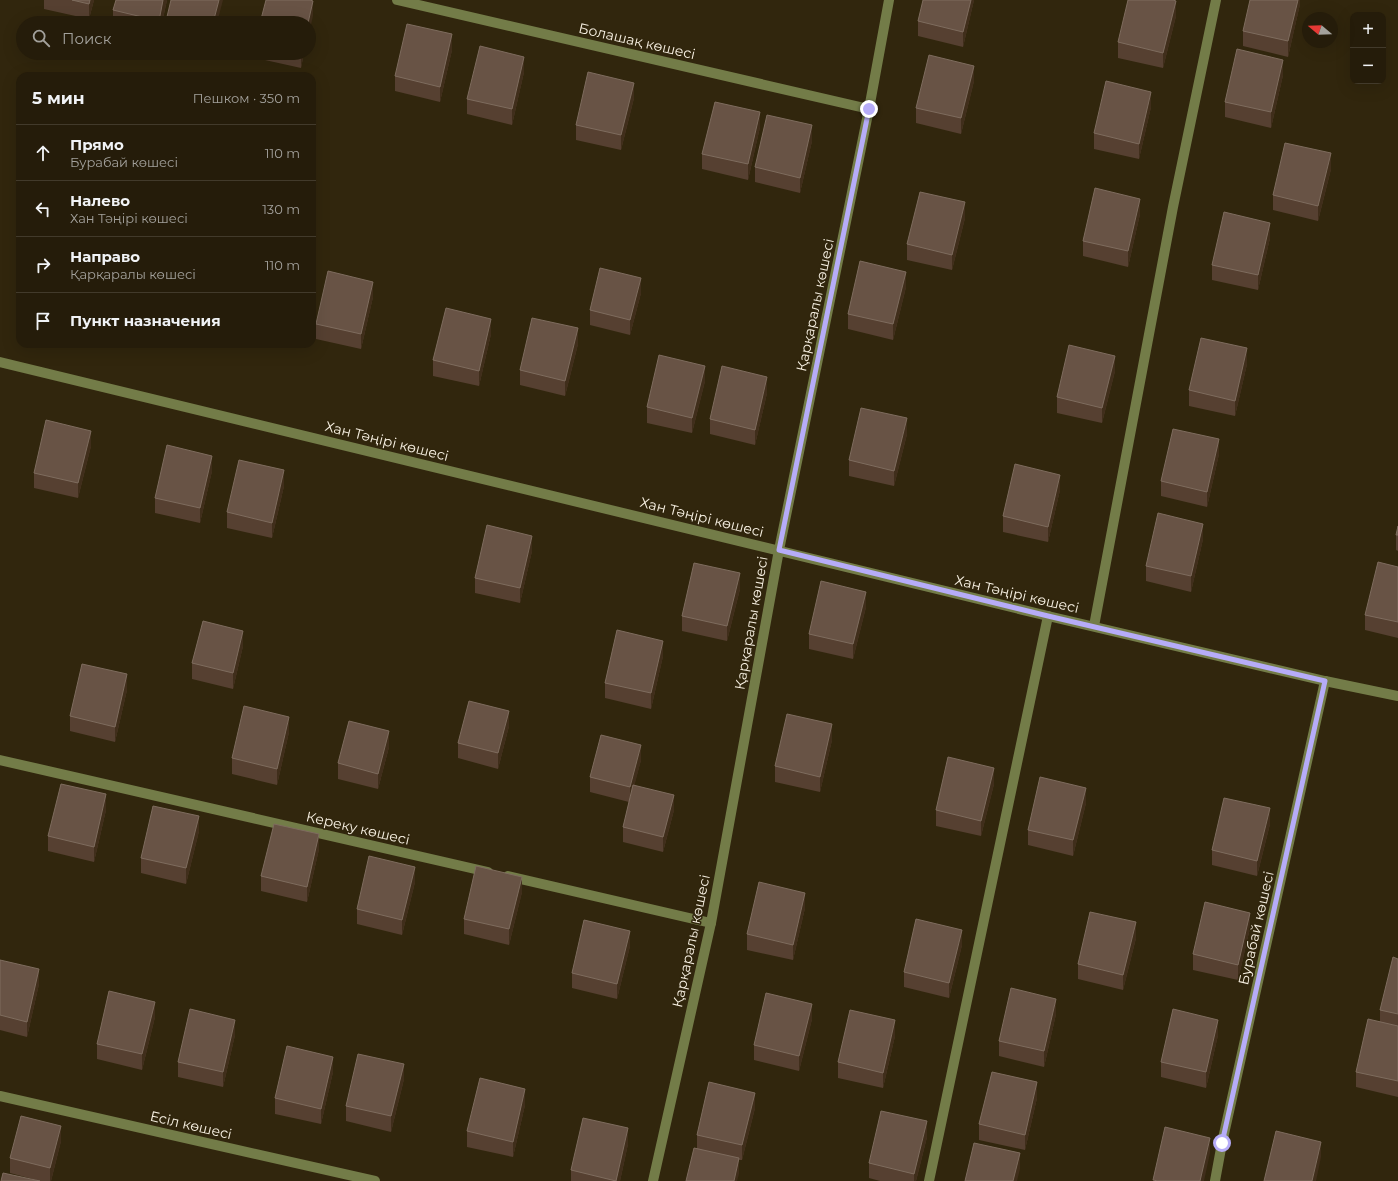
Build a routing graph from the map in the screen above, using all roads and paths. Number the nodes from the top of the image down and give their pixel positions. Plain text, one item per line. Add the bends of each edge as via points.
1 (398, 0) edge
2 (889, 0) edge
3 (1216, 0) edge
4 (869, 109) junction
5 (0, 362) edge
6 (779, 550) junction
7 (1048, 616) junction
8 (1094, 626) junction
9 (1325, 681) junction
10 (1398, 696) edge
11 (0, 760) edge
12 (711, 923) junction
13 (0, 1096) edge
14 (375, 1181) edge
15 (653, 1181) edge
16 (929, 1181) edge
17 (1215, 1181) edge

1 - 4 street, Болашақ көшесі
2 - 4 street, Қарқаралы көшесі
3 - 8 street via 1173,207
4 - 6 street, Қарқаралы көшесі
5 - 6 street, Хан Тәңірі көшесі
6 - 7 street, Хан Тәңірі көшесі
6 - 12 street, Қарқаралы көшесі
7 - 8 street, Хан Тәңірі көшесі
7 - 16 street
8 - 9 street, Хан Тәңірі көшесі
9 - 10 street, Хан Тәңірі көшесі
9 - 17 street, Бурабай көшесі
11 - 12 street, Кереку көшесі
12 - 15 street, Қарқаралы көшесі
13 - 14 street, Есіл көшесі

